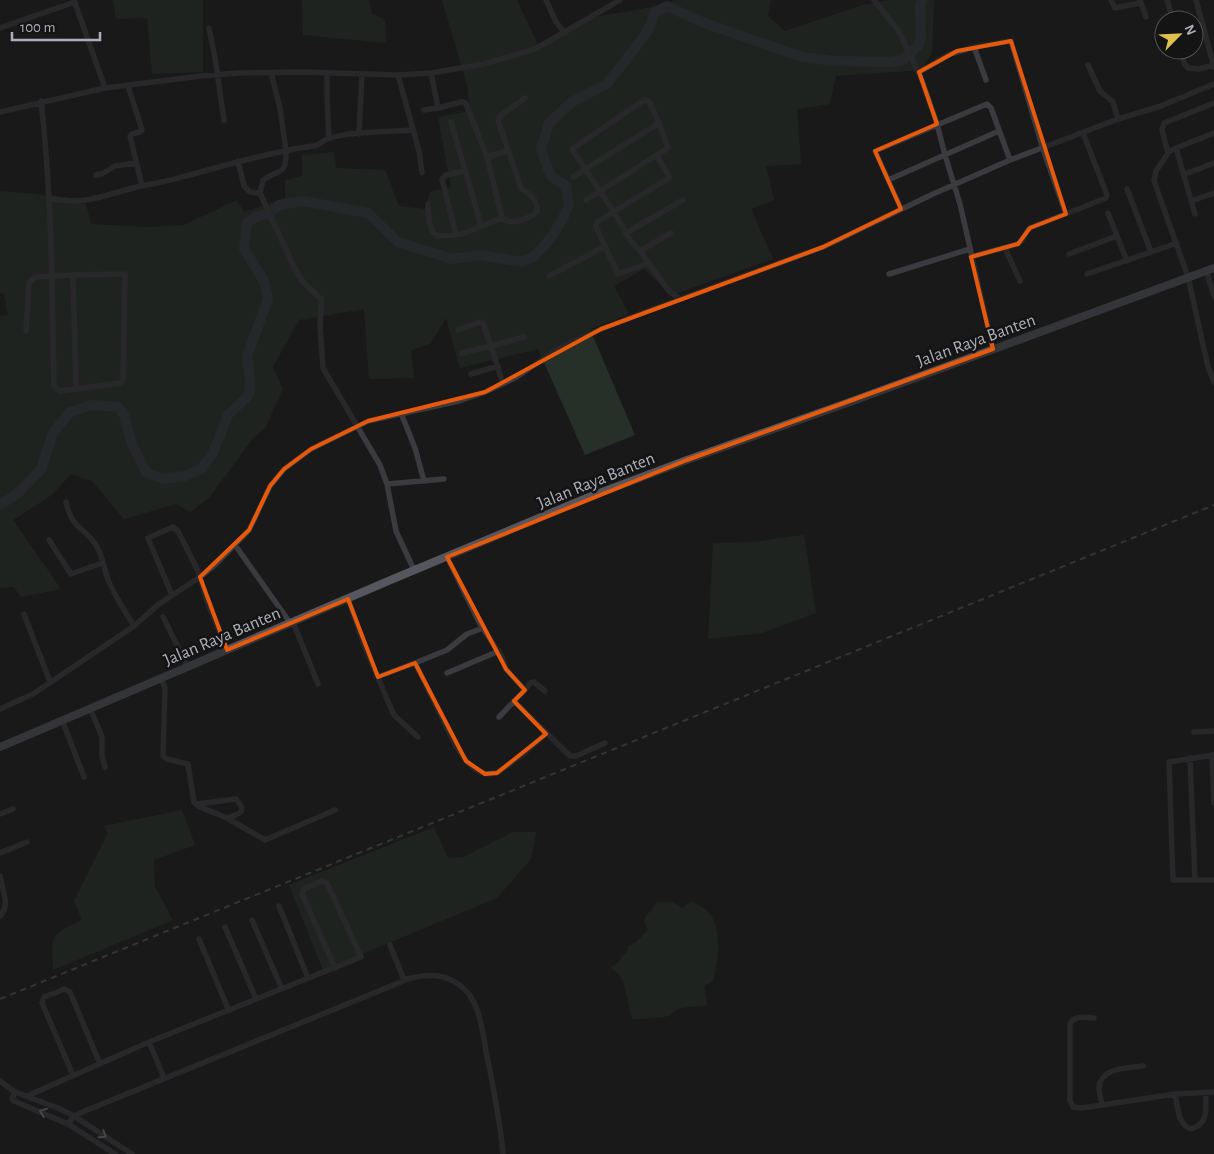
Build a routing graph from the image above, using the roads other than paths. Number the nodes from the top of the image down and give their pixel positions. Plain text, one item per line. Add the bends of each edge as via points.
1 (546, 0) edge
2 (620, 0) edge
3 (874, 0) edge
4 (1111, 0) edge
5 (1196, 0) edge
6 (74, 1) edge
7 (1140, 1) edge
8 (1146, 17) dead end
9 (0, 28) edge
10 (209, 28) dead end
11 (565, 33) junction
12 (974, 47) junction
13 (1184, 60) edge
14 (1088, 65) dead end
15 (1214, 66) edge
16 (918, 70) junction
17 (271, 73) junction
18 (327, 73) junction
19 (431, 73) junction
20 (362, 74) junction
21 (218, 75) junction
22 (398, 75) junction
23 (986, 80) dead end
24 (1214, 84) edge
25 (128, 86) junction
26 (105, 88) junction
27 (524, 98) dead end
28 (41, 101) junction
29 (1214, 103) edge
30 (438, 108) junction
31 (424, 110) dead end
32 (0, 112) edge
33 (224, 120) dead end
34 (1118, 120) junction
35 (450, 122) dead end
36 (659, 123) junction
37 (937, 124) junction
38 (413, 130) junction
39 (999, 131) junction
40 (1083, 133) junction
41 (1214, 133) edge
42 (359, 134) junction
43 (329, 138) junction
44 (1176, 148) junction
45 (1043, 149) junction
46 (286, 151) junction
47 (507, 151) junction
48 (1168, 152) junction
49 (944, 155) junction
50 (657, 156) junction
51 (487, 157) junction
52 (1010, 160) junction
53 (238, 161) junction
54 (136, 163) junction
55 (1214, 163) edge
56 (586, 169) junction
57 (465, 171) junction
58 (422, 173) dead end
59 (1184, 174) junction
60 (96, 175) dead end
61 (573, 177) dead end
62 (888, 180) junction
63 (954, 185) junction
64 (142, 186) junction
65 (1127, 189) dead end
66 (600, 191) junction
67 (1214, 193) edge
68 (260, 195) junction
69 (50, 198) junction
70 (586, 200) dead end
71 (684, 200) dead end
72 (1192, 201) junction
73 (428, 204) dead end
74 (901, 209) junction
75 (614, 212) junction
76 (1066, 214) junction
77 (1108, 214) dead end
78 (1195, 214) dead end
79 (502, 218) junction
80 (481, 225) junction
81 (626, 233) junction
82 (671, 233) dead end
83 (456, 235) junction
84 (1117, 236) junction
85 (1176, 244) junction
86 (604, 246) junction
87 (1005, 248) junction
88 (970, 249) junction
89 (640, 251) junction
90 (1151, 252) junction
91 (1069, 254) dead end
92 (971, 257) junction
93 (1127, 261) junction
94 (649, 263) junction
95 (1210, 269) edge
96 (889, 274) dead end
97 (1087, 274) dead end
98 (73, 275) junction
99 (51, 276) junction
100 (549, 276) dead end
101 (1188, 277) junction
102 (1020, 280) dead end
103 (1214, 296) edge
104 (680, 299) junction
105 (458, 330) dead end
106 (26, 331) dead end
107 (524, 337) dead end
108 (491, 346) junction
109 (993, 349) junction
110 (462, 354) dead end
111 (498, 366) junction
112 (471, 374) dead end
113 (1214, 382) edge
114 (503, 384) junction
115 (76, 388) junction
116 (401, 413) junction
117 (357, 427) junction
118 (444, 479) dead end
119 (424, 481) junction
120 (387, 484) junction
121 (66, 502) dead end
122 (49, 540) dead end
123 (235, 545) junction
124 (447, 557) junction
125 (102, 563) junction
126 (414, 570) junction
127 (200, 578) junction
128 (172, 595) junction
129 (348, 599) junction
130 (24, 614) dead end
131 (163, 617) dead end
132 (292, 623) junction
133 (134, 626) junction
134 (483, 628) junction
135 (227, 650) junction
136 (499, 651) junction
137 (415, 663) junction
138 (188, 667) junction
139 (447, 673) dead end
140 (378, 677) junction
141 (161, 678) junction
142 (50, 682) junction
143 (318, 684) dead end
144 (524, 690) junction
145 (545, 691) dead end
146 (514, 701) junction
147 (90, 708) junction
148 (0, 709) edge
149 (499, 717) dead end
150 (62, 720) junction
151 (1214, 731) edge
152 (1194, 732) dead end
153 (546, 734) junction
154 (418, 736) dead end
155 (605, 743) dead end
156 (0, 747) edge
157 (1213, 755) edge
158 (1190, 758) junction
159 (105, 767) dead end
160 (84, 777) dead end
161 (1214, 803) edge
162 (196, 804) junction
163 (13, 809) dead end
164 (335, 810) dead end
165 (0, 814) edge
166 (227, 818) junction
167 (27, 842) dead end
168 (0, 853) edge
169 (0, 880) edge
170 (1195, 880) junction
171 (1214, 880) edge
172 (279, 906) dead end
173 (0, 916) edge
174 (252, 920) dead end
175 (225, 927) dead end
176 (199, 939) dead end
177 (390, 945) dead end
178 (335, 968) junction
179 (308, 978) junction
180 (404, 980) junction
181 (282, 989) junction
182 (256, 1000) junction
183 (229, 1011) junction
184 (1094, 1018) dead end
185 (149, 1042) junction
186 (100, 1064) junction
187 (1143, 1066) dead end
188 (73, 1075) junction
189 (164, 1078) junction
190 (0, 1081) edge
191 (15, 1092) junction
192 (1206, 1092) junction
193 (1214, 1092) edge
194 (1175, 1094) junction
195 (27, 1096) junction
196 (1102, 1104) junction
197 (74, 1116) junction
198 (68, 1124) junction
199 (116, 1154) edge
200 (132, 1154) edge
201 (503, 1154) edge

1 - 11 street
2 - 11 street
3 - 16 street via 894,23
4 - 7 street via 1115,8
5 - 15 street
6 - 9 street
6 - 26 street
7 - 8 street
10 - 21 street
11 - 19 street via 535,49 498,61
12 - 16 street via 950,54
12 - 23 street
12 - 45 street via 1013,42
13 - 15 street via 1188,68
14 - 34 street via 1100,91 1113,102
16 - 37 street
17 - 18 street
17 - 21 street
17 - 46 street
18 - 20 street
18 - 43 street
19 - 22 street
19 - 30 street
20 - 22 street
20 - 42 street
21 - 25 street
21 - 33 street
22 - 38 street
24 - 34 street
25 - 26 street
25 - 54 street via 142,130 130,136
26 - 28 street
27 - 47 street via 498,118
28 - 32 street
28 - 69 street
29 - 48 street via 1164,123 1162,130
30 - 31 street
30 - 51 street via 465,103
34 - 40 street
35 - 57 street
36 - 50 street via 668,146
36 - 56 street
36 - 56 street via 649,101 642,102 572,148
37 - 39 street via 987,104
37 - 49 street
37 - 62 street via 875,151
38 - 42 street
38 - 58 street
39 - 49 street
39 - 52 street
40 - 45 street
40 - 76 street via 1107,197
41 - 44 street
42 - 43 street
43 - 46 street via 318,145
44 - 48 street
44 - 59 street
45 - 52 street
45 - 76 street
46 - 53 street
46 - 68 street via 286,164 282,171 263,180
47 - 51 street
47 - 79 street via 521,188 531,195 538,209 536,214 522,220
48 - 85 street via 1156,170 1154,181
49 - 62 street
49 - 63 street
50 - 66 street
50 - 75 street via 669,178
51 - 79 street
52 - 63 street
53 - 64 street
53 - 68 street via 244,186
54 - 60 street via 115,166
54 - 64 street
55 - 59 street
56 - 61 street
56 - 66 street
57 - 80 street
57 - 83 street via 442,179
59 - 72 street
62 - 74 street
63 - 74 street
63 - 88 street
64 - 69 street via 84,201
65 - 90 street
66 - 70 street
66 - 75 street
67 - 72 street
68 - 117 street via 291,262 303,282 321,298 323,368
69 - 99 street
71 - 81 street
72 - 78 street
73 - 83 street via 435,236
74 - 104 street via 823,247
75 - 81 street
75 - 86 street via 596,224
76 - 87 street via 1030,228 1022,242
77 - 84 street
79 - 80 street
80 - 83 street
81 - 89 street
82 - 89 street
84 - 91 street
84 - 93 street
85 - 90 street
85 - 101 street
86 - 94 street via 619,274
86 - 100 street
87 - 92 street
87 - 102 street
88 - 92 street
88 - 96 street
89 - 94 street
90 - 93 street
92 - 109 street
93 - 97 street
94 - 104 street via 668,291
95 - 101 main road, Jalan Raya Banten
95 - 103 street
98 - 99 street
98 - 115 street
98 - 115 street via 123,273 126,276 123,380 117,384
99 - 106 street via 35,277 29,284
99 - 115 street via 54,386 60,391
101 - 109 main road, Jalan Raya Banten
101 - 113 street
104 - 114 street via 558,349
105 - 108 street via 483,323
107 - 108 street
108 - 110 street
108 - 111 street
109 - 124 main road, Jalan Raya Banten via 686,460
111 - 112 street
111 - 114 street
114 - 116 street via 459,401
116 - 117 street via 376,418
116 - 119 street
117 - 120 street via 373,451
117 - 123 street via 311,448 284,469 270,486 249,530
118 - 119 street
119 - 120 street
120 - 126 street via 396,531
121 - 125 street via 69,515 96,545
122 - 125 street via 71,574
123 - 127 street
123 - 132 street
124 - 126 main road, Jalan Raya Banten
124 - 134 street
125 - 133 street via 109,583
126 - 129 main road, Jalan Raya Banten
127 - 128 street
127 - 128 street via 175,528 150,536 148,538
127 - 135 street
128 - 133 street
129 - 132 main road, Jalan Raya Banten
129 - 140 street
130 - 142 street
131 - 138 street
132 - 135 main road, Jalan Raya Banten
132 - 143 street
133 - 142 street
134 - 136 street
134 - 137 street via 470,632 447,650
135 - 138 main road, Jalan Raya Banten
136 - 139 street
136 - 144 street via 506,669
137 - 140 street
137 - 153 street via 456,746 474,769 485,774 497,773
138 - 141 main road, Jalan Raya Banten
140 - 154 street via 394,715
141 - 147 main road, Jalan Raya Banten
141 - 162 street via 165,688 163,756 188,764
142 - 148 street
144 - 145 street via 534,682
144 - 146 street
146 - 149 street
146 - 153 street
147 - 150 main road, Jalan Raya Banten
147 - 159 street via 102,737
150 - 156 main road, Jalan Raya Banten
150 - 160 street
151 - 152 street
153 - 155 street via 570,756
157 - 158 street
157 - 161 street
158 - 170 street
158 - 170 street via 1169,762 1173,880
162 - 166 street
162 - 166 street via 236,799 242,811
163 - 165 street
164 - 166 street via 265,840
167 - 168 street
169 - 173 street via 6,901
170 - 171 street
172 - 179 street
174 - 181 street
175 - 182 street
176 - 183 street
177 - 180 street
178 - 178 street via 361,957 327,883 322,881 304,889 302,894
178 - 179 street
179 - 181 street
180 - 189 street
180 - 201 street via 425,975 444,976 470,996 483,1034
181 - 182 street
182 - 183 street
183 - 185 street
184 - 196 street via 1076,1018 1070,1024 1070,1100 1077,1108
185 - 186 street
185 - 189 street
186 - 188 street
186 - 188 street via 70,992 65,989 44,997 42,1004
187 - 196 street via 1111,1071 1105,1075 1099,1088
188 - 195 street
189 - 197 street
190 - 191 street
191 - 195 street
198 -> 191 street via 14,1101
192 - 193 street
192 - 194 street
192 - 194 street via 1205,1119 1191,1129 1181,1121
194 - 196 street
195 - 197 street
197 - 198 street
197 -> 200 street
198 - 199 street

